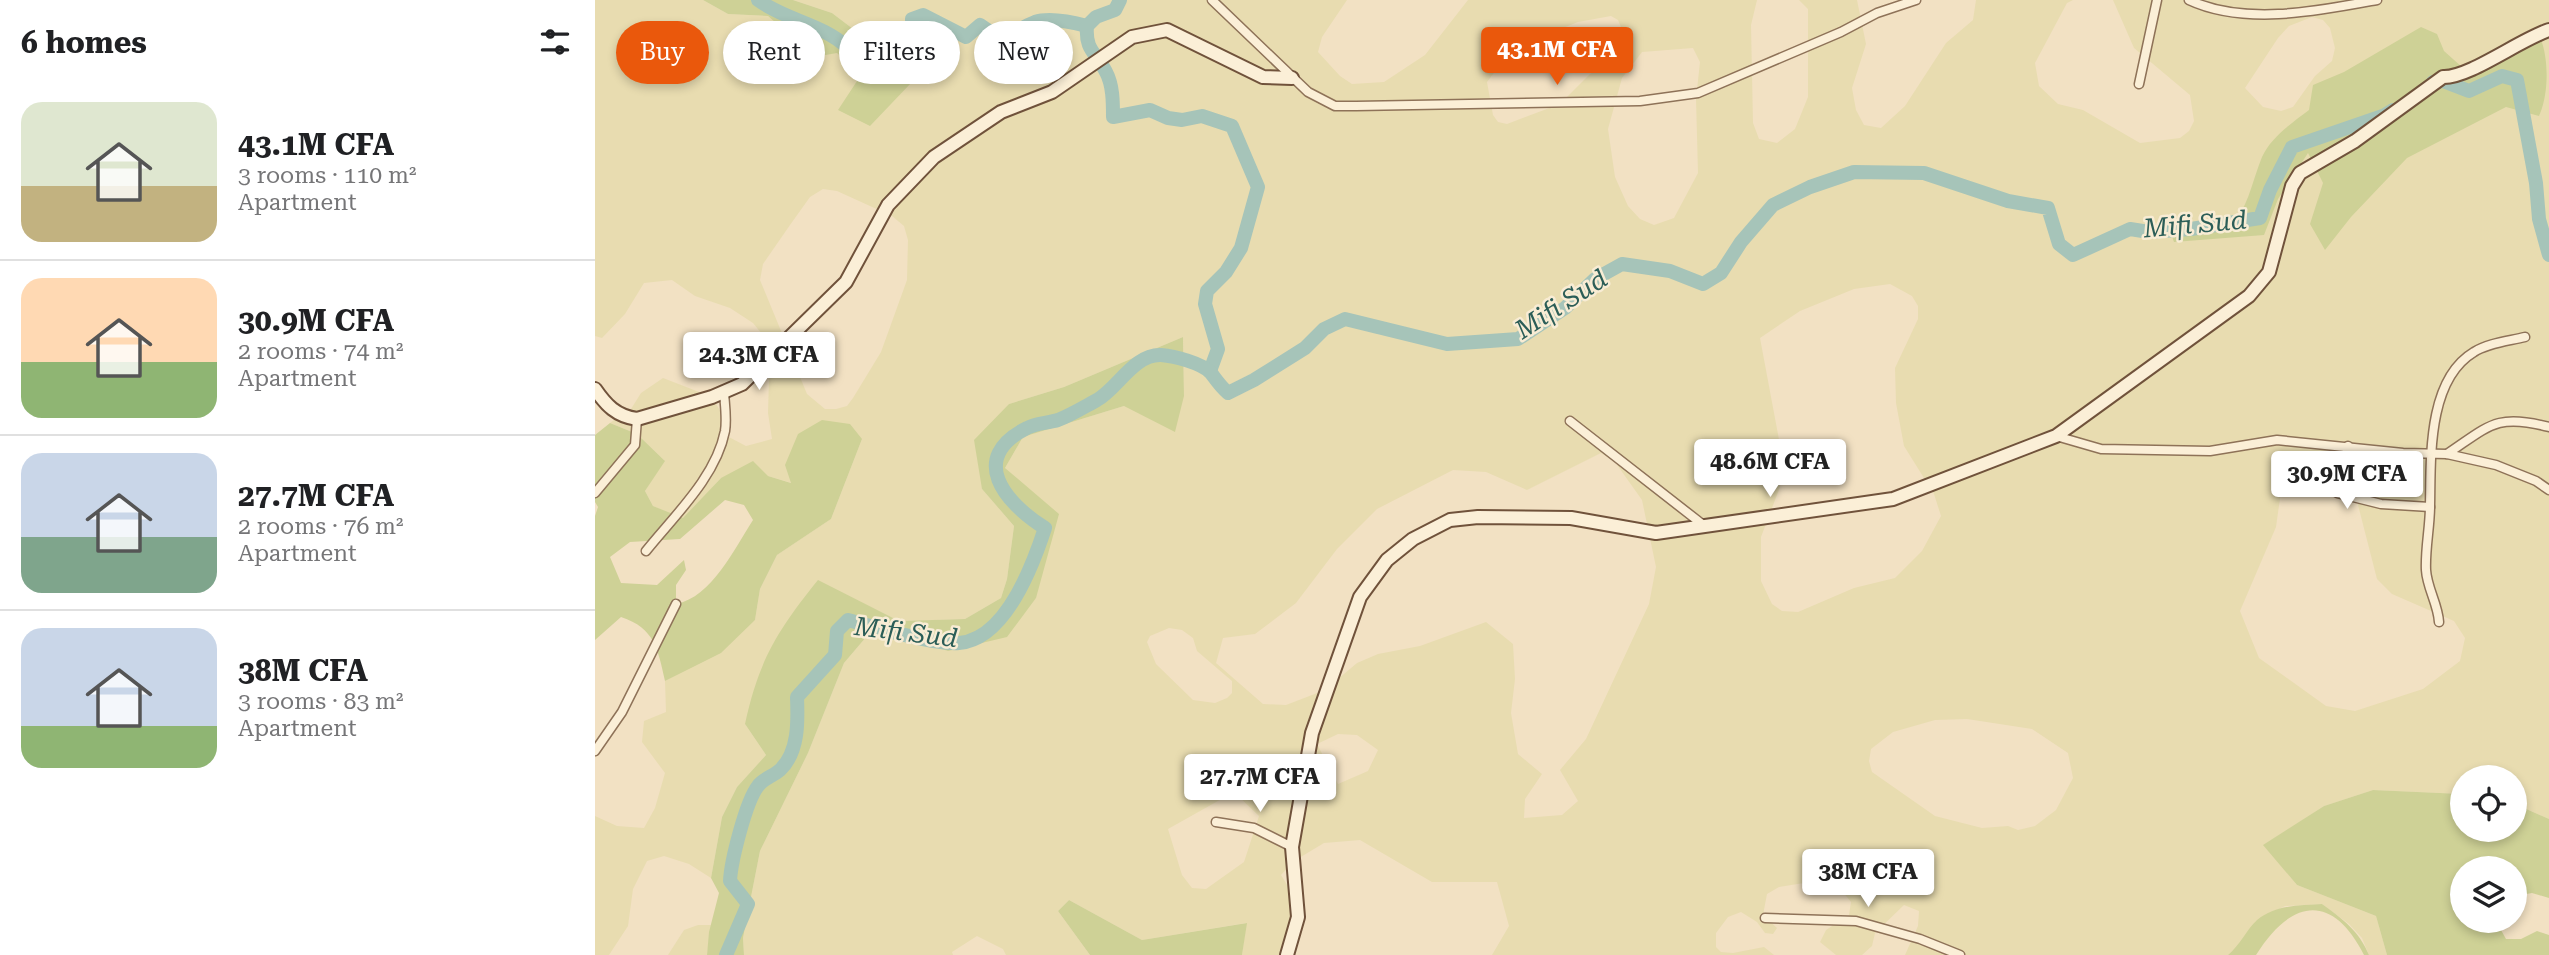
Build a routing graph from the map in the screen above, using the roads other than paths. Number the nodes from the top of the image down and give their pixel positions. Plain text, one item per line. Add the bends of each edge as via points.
1 (1212, 0) edge
2 (1916, 0) edge
3 (2157, 0) edge
4 (2189, 0) edge
5 (2377, 0) edge
6 (2549, 30) edge
7 (1292, 78) junction
8 (2139, 85) dead end
9 (2525, 337) dead end
10 (595, 389) edge
11 (724, 393) junction
12 (637, 419) junction
13 (1570, 421) dead end
14 (2549, 427) edge
15 (2056, 436) junction
16 (2348, 446) junction
17 (2447, 454) junction
18 (2430, 455) junction
19 (2549, 490) edge
20 (595, 492) edge
21 (2430, 506) junction
22 (1702, 524) junction
23 (646, 551) dead end
24 (676, 604) dead end
25 (2439, 622) dead end
26 (595, 751) edge
27 (1216, 822) dead end
28 (1292, 847) junction
29 (1765, 918) dead end
30 (1287, 955) edge
31 (1960, 955) edge

1 - 7 street
2 - 7 street via 1698,93 1650,100 1335,106
3 - 8 street
4 - 5 street via 2223,11 2255,14
6 - 15 street via 2456,78 2442,78 2355,141 2300,173 2292,186 2269,272 2249,296
7 - 11 street via 1263,76 1167,30 1132,37 1052,92 1001,112 935,157 888,205 846,282 753,375
9 - 18 street via 2475,351 2463,360 2436,411
10 - 12 street via 610,408
11 - 12 street
11 - 23 street via 726,421 719,451 701,482
12 - 20 street via 635,445
13 - 22 street
14 - 17 street via 2520,419 2494,423
15 - 16 street via 2101,449 2210,451 2277,440
15 - 22 street via 1893,499
16 - 18 street
16 - 21 street via 2337,493 2381,504
17 - 18 street
17 - 19 street via 2495,466
18 - 21 street
21 - 25 street via 2426,571
22 - 28 street via 1656,533 1571,518 1478,517 1441,523 1404,545 1360,597 1344,637 1308,746
24 - 26 street via 622,712
27 - 28 street via 1254,828
28 - 30 street via 1298,917
29 - 31 street via 1856,921

